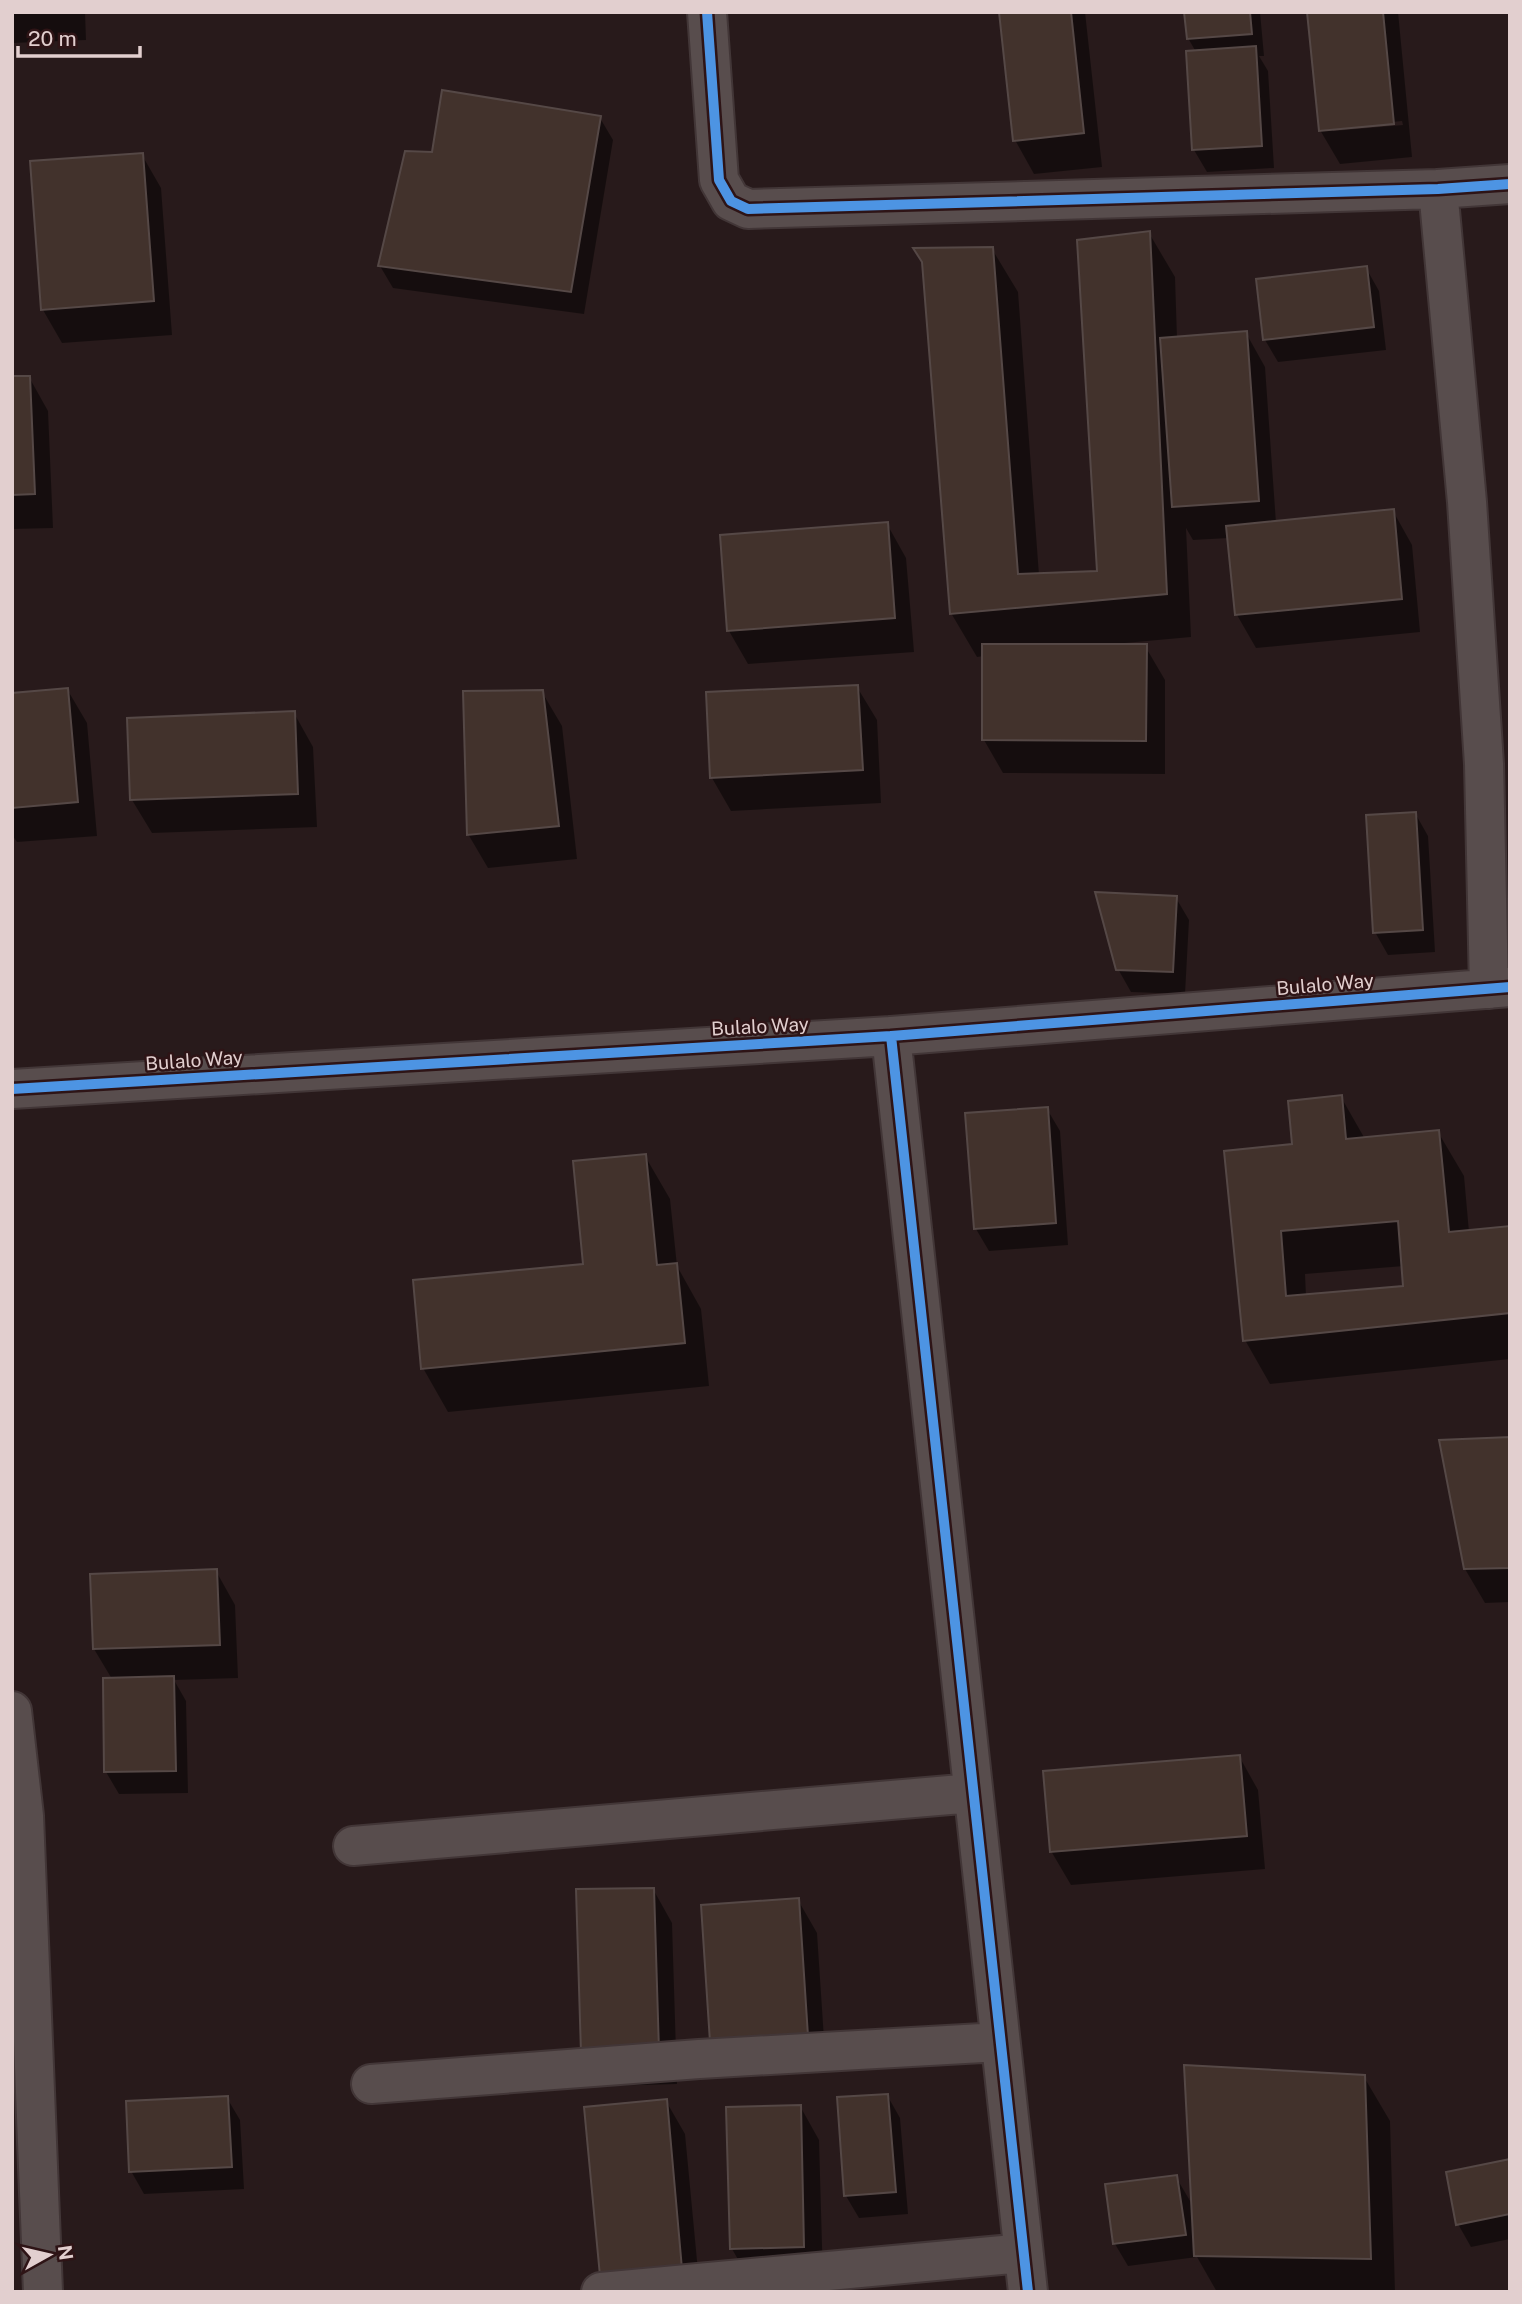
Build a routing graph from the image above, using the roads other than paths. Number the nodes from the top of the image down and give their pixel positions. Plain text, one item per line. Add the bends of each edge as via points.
1 (707, 12) edge
2 (1510, 184) edge
3 (1438, 189) junction
4 (1499, 988) edge
5 (891, 1036) junction
6 (12, 1089) edge
7 (12, 1711) edge
8 (973, 1793) junction
9 (18, 1817) edge
10 (353, 1846) dead end
11 (1000, 2042) junction
12 (372, 2084) dead end
13 (1023, 2253) junction
14 (33, 2287) edge
15 (601, 2292) edge
16 (1028, 2292) edge

1 - 3 street via 719,180 731,201 748,209
2 - 3 street
3 - 4 street via 1466,502
4 - 5 street, Bulalo Way
5 - 6 street, Bulalo Way
5 - 8 street
7 - 9 street
8 - 10 street
8 - 11 street
9 - 14 street
11 - 12 street
11 - 13 street
13 - 15 street
13 - 16 street

